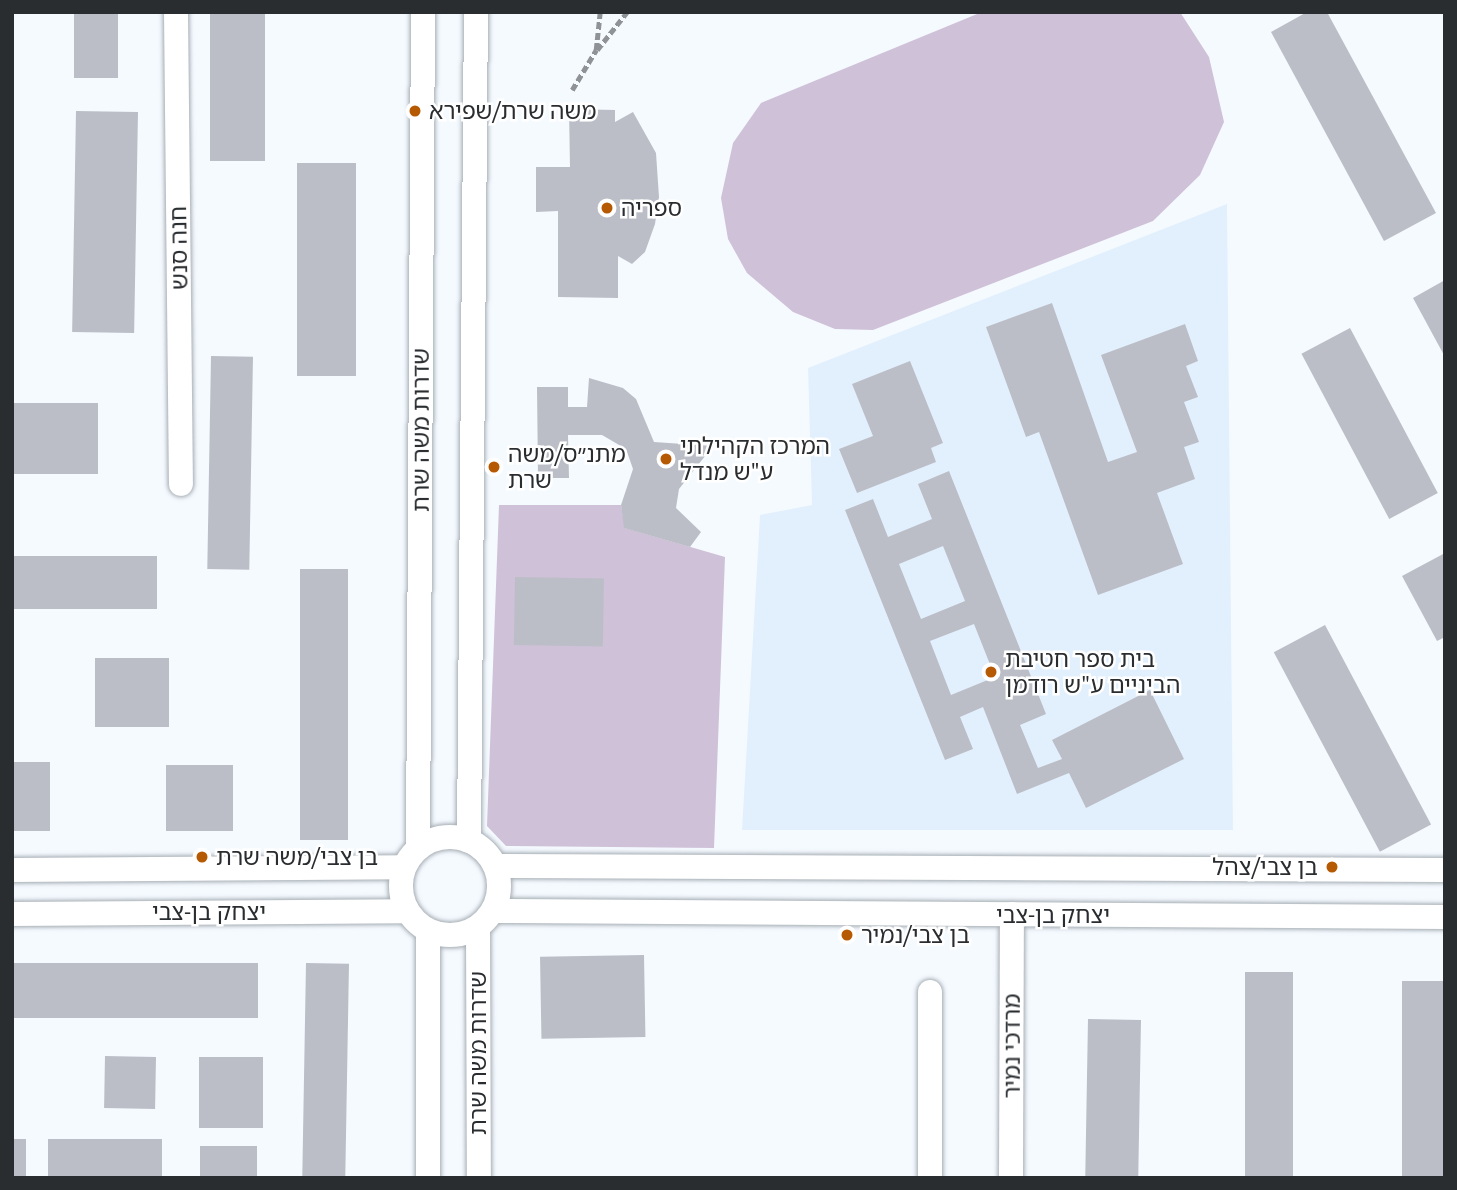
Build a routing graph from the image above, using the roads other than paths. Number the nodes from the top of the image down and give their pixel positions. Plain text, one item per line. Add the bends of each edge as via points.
1 (176, 12) edge
2 (423, 12) edge
3 (477, 12) edge
4 (181, 485) dead end
5 (469, 841) junction
6 (411, 857) junction
7 (495, 866) junction
8 (12, 870) edge
9 (1445, 870) edge
10 (406, 911) junction
11 (12, 914) edge
12 (1012, 914) junction
13 (1445, 917) edge
14 (485, 919) junction
15 (428, 931) junction
16 (930, 992) dead end
17 (428, 1178) edge
18 (479, 1178) edge
19 (930, 1178) edge
20 (1012, 1178) edge

1 - 4 street, חנה סנש
2 - 6 street, שדרות משה שרת
3 - 5 street
5 - 6 street via 442,837
5 - 7 street
6 - 8 street, יצחק בן-צבי
6 - 10 street via 400,882
7 - 9 street, יצחק בן-צבי
7 - 14 street via 499,889
10 - 11 street, יצחק בן-צבי
10 - 15 street
12 - 13 street, יצחק בן-צבי
12 - 14 street, יצחק בן-צבי
12 - 20 street, מרדכי נמיר
14 - 15 street via 453,936
14 - 18 street, שדרות משה שרת
15 - 17 street
16 - 19 street

